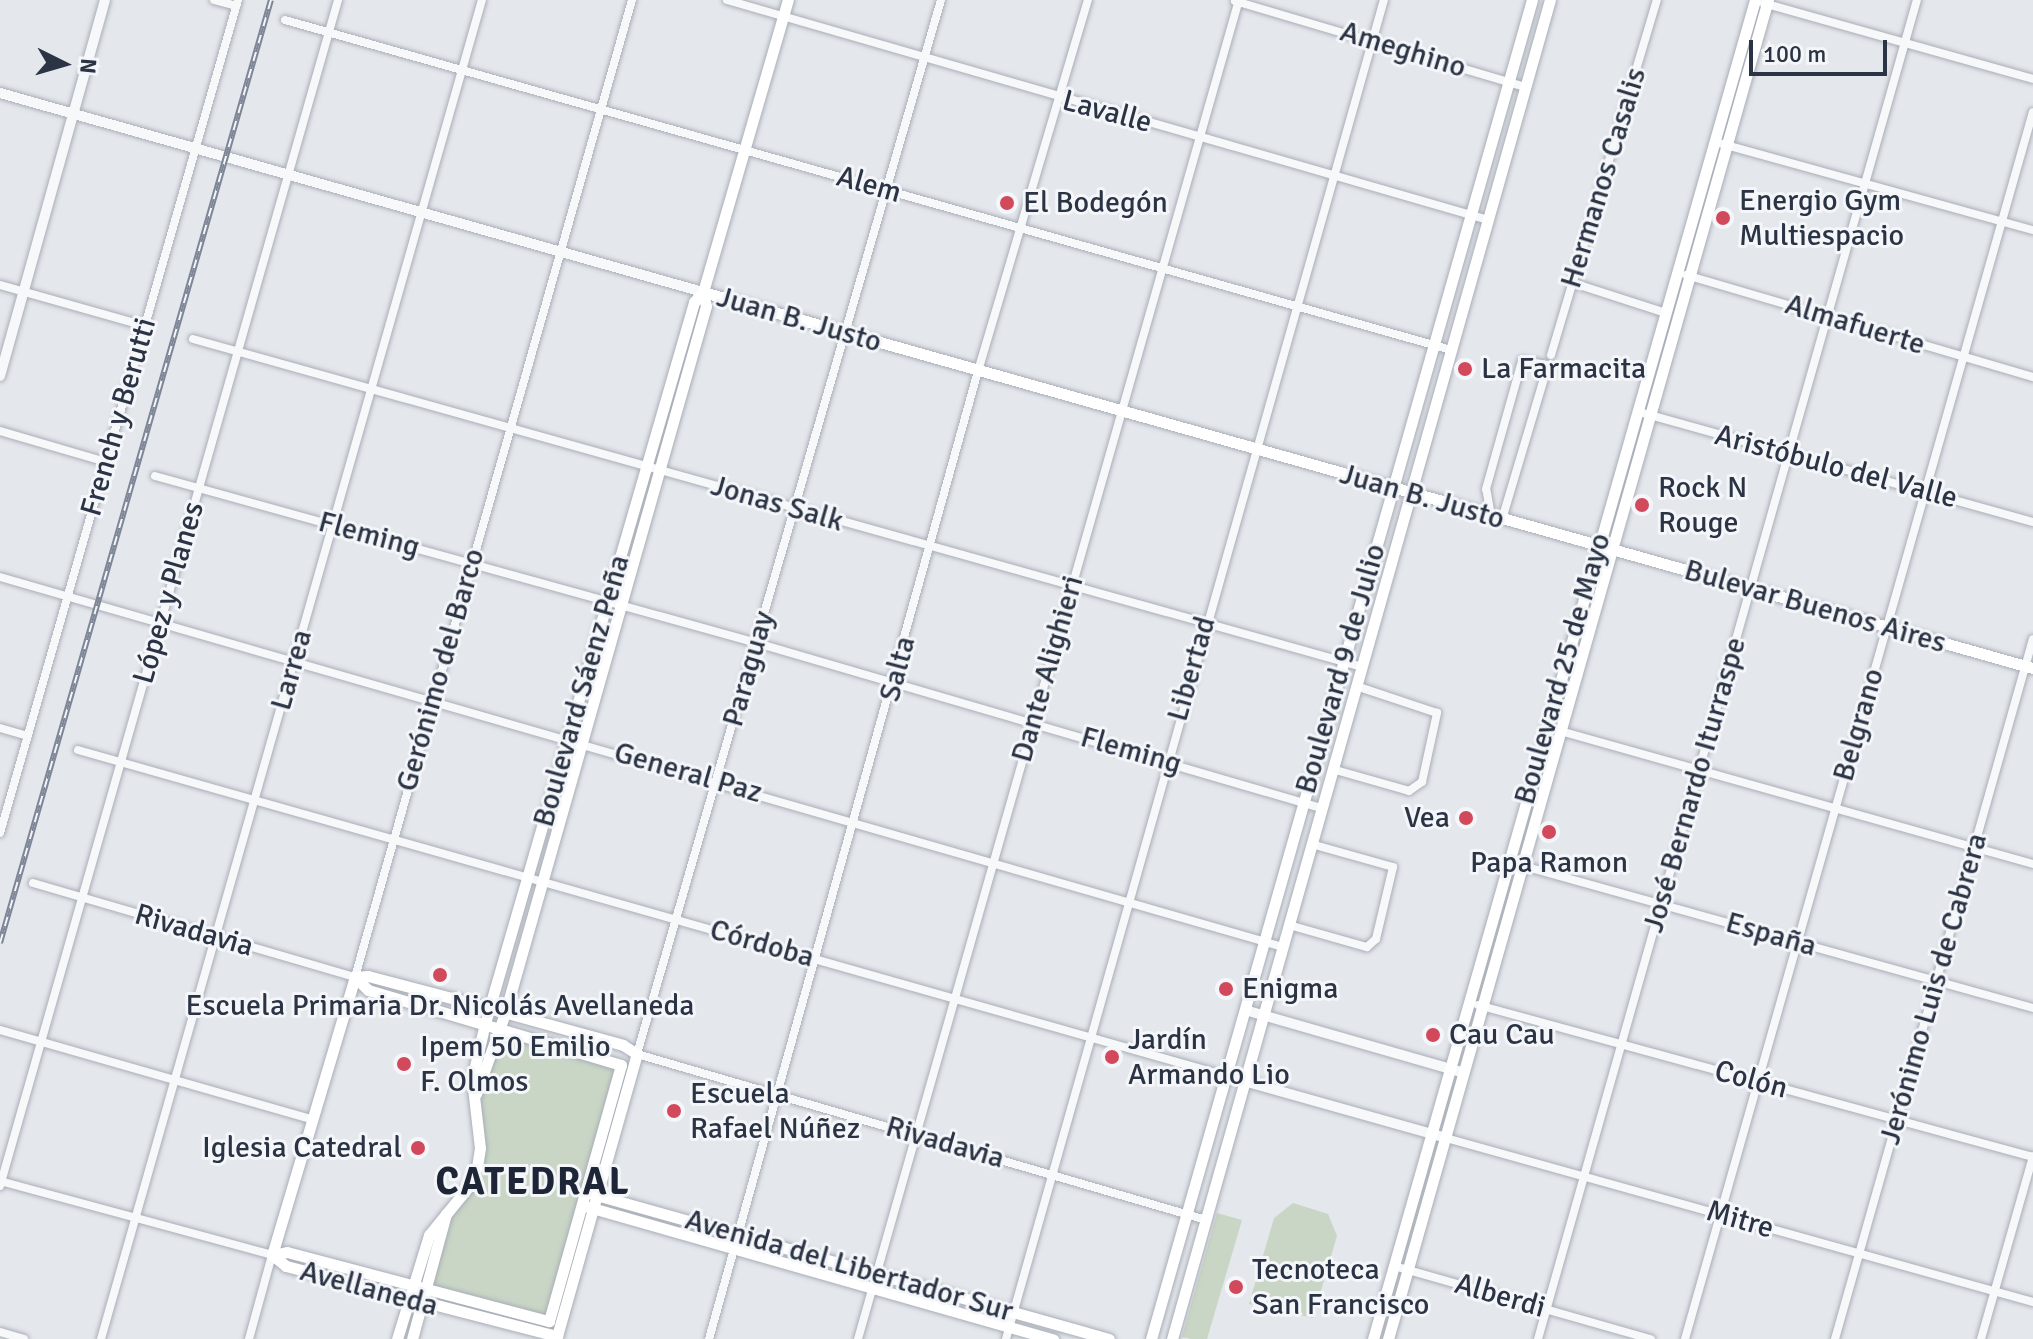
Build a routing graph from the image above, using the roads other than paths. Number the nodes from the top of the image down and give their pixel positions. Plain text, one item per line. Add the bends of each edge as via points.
1 (105, 0) edge
2 (214, 0) edge
3 (338, 0) edge
4 (482, 0) edge
5 (632, 0) edge
6 (727, 0) edge
7 (788, 0) edge
8 (941, 0) edge
9 (1088, 0) edge
10 (1237, 0) edge
11 (1384, 0) edge
12 (1532, 0) edge
13 (1550, 0) edge
14 (1657, 0) edge
15 (1917, 0) edge
16 (1761, 1) edge
17 (237, 3) edge
18 (784, 17) junction
19 (285, 20) dead end
20 (328, 32) junction
21 (1373, 40) junction
22 (1905, 43) junction
23 (923, 60) junction
24 (462, 70) junction
25 (2033, 79) edge
26 (1510, 82) junction
27 (1526, 87) junction
28 (0, 93) edge
29 (1058, 100) junction
30 (601, 109) junction
31 (2033, 112) edge
32 (73, 114) junction
33 (1199, 137) junction
34 (1721, 144) junction
35 (196, 148) junction
36 (745, 150) junction
37 (288, 175) junction
38 (1333, 175) junction
39 (1865, 184) junction
40 (887, 190) junction
41 (422, 213) junction
42 (1472, 215) junction
43 (1488, 220) junction
44 (2002, 222) junction
45 (1022, 228) junction
46 (2033, 230) edge
47 (560, 252) junction
48 (1162, 268) junction
49 (1684, 274) junction
50 (1573, 283) junction
51 (0, 285) edge
52 (24, 291) junction
53 (703, 292) junction
54 (1294, 305) junction
55 (1666, 313) junction
56 (1828, 317) junction
57 (145, 326) junction
58 (846, 333) junction
59 (193, 339) dead end
60 (1435, 345) junction
61 (1451, 350) junction
62 (238, 352) junction
63 (1963, 358) junction
64 (1550, 360) junction
65 (978, 371) junction
66 (0, 376) edge
67 (2033, 377) edge
68 (371, 389) junction
69 (1122, 411) junction
70 (1644, 414) junction
71 (510, 428) junction
72 (0, 431) edge
73 (1255, 449) junction
74 (1789, 455) junction
75 (106, 462) junction
76 (646, 467) junction
77 (660, 470) junction
78 (155, 476) dead end
79 (199, 488) junction
80 (1392, 488) junction
81 (1925, 492) junction
82 (1412, 494) junction
83 (795, 509) junction
84 (1496, 518) junction
85 (2033, 522) edge
86 (333, 525) junction
87 (1597, 546) junction
88 (932, 547) junction
89 (1612, 550) junction
90 (471, 564) junction
91 (0, 577) edge
92 (1072, 586) junction
93 (1751, 589) junction
94 (68, 596) junction
95 (607, 602) junction
96 (621, 606) junction
97 (1204, 624) junction
98 (160, 625) junction
99 (1887, 627) junction
100 (1573, 635) junction
101 (1587, 639) junction
102 (2033, 639) edge
103 (757, 643) junction
104 (294, 662) junction
105 (1344, 663) junction
106 (1362, 667) junction
107 (2029, 667) edge
108 (895, 683) junction
109 (1356, 686) junction
110 (433, 700) junction
111 (1033, 722) junction
112 (1546, 727) junction
113 (0, 728) edge
114 (1560, 731) junction
115 (28, 736) junction
116 (568, 739) junction
117 (582, 743) junction
118 (78, 750) dead end
119 (1166, 761) junction
120 (121, 762) junction
121 (1332, 769) junction
122 (1699, 772) junction
123 (717, 782) junction
124 (255, 800) junction
125 (1304, 803) junction
126 (1321, 808) junction
127 (1836, 810) junction
128 (856, 822) junction
129 (0, 833) edge
130 (394, 839) junction
131 (1311, 844) junction
132 (1974, 848) junction
133 (994, 860) junction
134 (1509, 862) junction
135 (2033, 864) edge
136 (1523, 866) junction
137 (528, 878) junction
138 (543, 882) junction
139 (33, 883) dead end
140 (82, 898) junction
141 (1129, 898) junction
142 (1661, 904) junction
143 (679, 920) junction
144 (1289, 925) junction
145 (215, 937) junction
146 (1264, 940) junction
147 (1798, 943) junction
148 (1283, 947) junction
149 (816, 959) junction
150 (355, 977) junction
151 (1936, 981) junction
152 (955, 998) junction
153 (1469, 1002) junction
154 (1483, 1006) junction
155 (489, 1008) junction
156 (2033, 1008) edge
157 (1245, 1010) junction
158 (505, 1013) junction
159 (1263, 1015) junction
160 (485, 1023) junction
161 (500, 1027) junction
162 (0, 1030) edge
163 (1091, 1037) junction
164 (41, 1041) junction
165 (1622, 1044) junction
166 (637, 1054) junction
167 (621, 1065) junction
168 (1450, 1069) junction
169 (1464, 1073) junction
170 (1226, 1076) junction
171 (175, 1080) junction
172 (1243, 1081) junction
173 (1758, 1082) junction
174 (476, 1094) junction
175 (780, 1094) junction
176 (313, 1120) junction
177 (1897, 1120) junction
178 (1432, 1134) junction
179 (916, 1135) junction
180 (1446, 1138) junction
181 (2033, 1157) edge
182 (1053, 1175) junction
183 (1584, 1176) junction
184 (0, 1183) edge
185 (594, 1195) junction
186 (590, 1208) junction
187 (446, 1213) junction
188 (1187, 1214) junction
189 (1721, 1215) junction
190 (135, 1220) junction
191 (1206, 1220) junction
192 (739, 1236) junction
193 (735, 1249) junction
194 (1859, 1253) junction
195 (272, 1255) junction
196 (1394, 1266) junction
197 (1409, 1270) junction
198 (876, 1273) junction
199 (413, 1285) junction
200 (872, 1288) junction
201 (427, 1289) junction
202 (1995, 1291) junction
203 (408, 1298) junction
204 (2033, 1302) edge
205 (423, 1303) junction
206 (1546, 1309) junction
207 (1013, 1311) junction
208 (549, 1321) junction
209 (0, 1332) edge
210 (1007, 1333) edge
211 (559, 1338) edge
212 (24, 1339) edge
213 (101, 1339) edge
214 (249, 1339) edge
215 (397, 1339) edge
216 (412, 1339) edge
217 (709, 1339) edge
218 (858, 1339) edge
219 (1053, 1339) edge
220 (1109, 1339) edge
221 (1151, 1339) edge
222 (1172, 1339) edge
223 (1373, 1339) edge
224 (1388, 1339) edge
225 (1538, 1339) edge
226 (1651, 1339) edge
227 (1685, 1339) edge
228 (1835, 1339) edge
229 (1981, 1339) edge

1 - 32 street
2 - 17 street
3 - 20 street, López y Planes
4 - 24 street, Larrea
5 - 30 street, Gerónimo del Barco
6 - 18 street, Lavalle
7 - 18 main road, Boulevard Sáenz Peña
8 - 23 street, Paraguay
9 - 29 street, Salta
10 - 21 street, Ameghino
10 - 33 street, Dante Alighieri
11 - 21 street, Libertad
12 - 26 main road, Boulevard 9 de Julio
13 - 27 main road, Boulevard 9 de Julio
14 - 50 street, Hermanos Casalis
15 - 22 street, José Bernardo Iturraspe
16 - 22 street
16 - 34 main road, Boulevard 25 de Mayo
17 - 35 street, French y Berutti
18 - 23 street, Lavalle
18 - 36 main road, Boulevard Sáenz Peña
19 - 20 street, Alem
20 - 24 street, Alem
20 - 37 street, López y Planes
21 - 26 street, Ameghino
21 - 38 street, Libertad
22 - 25 street
22 - 39 street, José Bernardo Iturraspe
23 - 29 street, Lavalle
23 - 40 street, Paraguay
24 - 30 street, Alem
24 - 41 street, Larrea
26 - 27 street, Ameghino
26 - 42 main road, Boulevard 9 de Julio
27 - 43 main road, Boulevard 9 de Julio
28 - 32 street, Juan B. Justo
29 - 33 street, Lavalle
29 - 45 street, Salta
30 - 36 street, Alem
30 - 47 street, Gerónimo del Barco
31 - 44 street, Belgrano
32 - 35 street, Juan B. Justo
32 - 52 street
33 - 38 street, Lavalle
33 - 48 street, Dante Alighieri
34 - 39 street
34 - 49 main road, Boulevard 25 de Mayo
35 - 37 street, Juan B. Justo
35 - 57 street, French y Berutti
36 - 40 street, Alem
36 - 53 main road, Boulevard Sáenz Peña
37 - 41 street, Juan B. Justo
37 - 62 street, López y Planes
38 - 42 street, Lavalle
38 - 54 street, Libertad
39 - 44 street
39 - 56 street, José Bernardo Iturraspe
40 - 45 street, Alem
40 - 58 street, Paraguay
41 - 47 street, Juan B. Justo
41 - 68 street, Larrea
42 - 43 street, Lavalle
42 - 60 main road, Boulevard 9 de Julio
43 - 61 main road, Boulevard 9 de Julio
44 - 46 street
44 - 63 street, Belgrano
45 - 48 street, Alem
45 - 65 street, Salta
47 - 53 street, Juan B. Justo
47 - 71 street, Gerónimo del Barco
48 - 54 street, Alem
48 - 69 street, Dante Alighieri
49 - 55 main road, Boulevard 25 de Mayo
49 - 56 street, Almafuerte
49 - 70 main road, Boulevard 25 de Mayo
50 - 55 street
50 - 64 street, Hermanos Casalis
51 - 52 street
52 - 57 street
52 - 66 street
53 - 58 main road, Juan B. Justo
53 - 76 main road, Boulevard Sáenz Peña via 694,302
53 - 77 main road, Boulevard Sáenz Peña via 706,306
54 - 60 street, Alem
54 - 73 street, Libertad
55 - 70 main road, Boulevard 25 de Mayo
56 - 63 street, Almafuerte
56 - 74 street, José Bernardo Iturraspe
57 - 75 street, French y Berutti
58 - 65 main road, Juan B. Justo
58 - 83 street, Paraguay
59 - 62 street, Jonas Salk
60 - 61 street, Alem
60 - 80 main road, Boulevard 9 de Julio
61 - 82 main road, Boulevard 9 de Julio
62 - 68 street, Jonas Salk
62 - 79 street, López y Planes
63 - 67 street, Almafuerte
63 - 81 street, Belgrano
64 - 84 street, Hermanos Casalis
64 - 84 street via 1524,359 1486,489
65 - 69 main road, Juan B. Justo
65 - 88 street, Salta
68 - 71 street, Jonas Salk
68 - 86 street, Larrea
69 - 73 main road, Juan B. Justo
69 - 92 street, Dante Alighieri
70 - 74 street, Aristóbulo del Valle
70 - 87 main road, Boulevard 25 de Mayo
70 - 89 main road, Boulevard 25 de Mayo
71 - 76 street, Jonas Salk
71 - 90 street, Gerónimo del Barco
72 - 75 street
73 - 80 main road, Juan B. Justo
73 - 97 street, Libertad
74 - 81 street, Aristóbulo del Valle
74 - 93 street, José Bernardo Iturraspe
75 - 94 street, French y Berutti
76 - 77 street, Jonas Salk
76 - 95 main road, Boulevard Sáenz Peña
77 - 83 street, Jonas Salk
77 - 96 main road, Boulevard Sáenz Peña
78 - 79 street, Fleming
79 - 86 street, Fleming
79 - 98 street, López y Planes
80 - 82 main road, Juan B. Justo
80 - 105 main road, Boulevard 9 de Julio
81 - 85 street, Aristóbulo del Valle
81 - 99 street, Belgrano
82 - 84 main road, Juan B. Justo
82 - 106 main road, Boulevard 9 de Julio
83 - 88 street, Jonas Salk
83 - 103 street, Paraguay
84 - 87 main road, Juan B. Justo
86 - 90 street, Fleming
86 - 104 street, Larrea
87 - 89 main road, Bulevar Buenos Aires
87 - 100 main road, Boulevard 25 de Mayo
88 - 92 street, Jonas Salk
88 - 108 street, Salta
89 - 93 main road, Bulevar Buenos Aires
89 - 101 main road, Boulevard 25 de Mayo
90 - 95 street, Fleming
90 - 110 street, Gerónimo del Barco
91 - 94 street, General Paz
92 - 97 street, Jonas Salk
92 - 111 street, Dante Alighieri
93 - 99 main road, Bulevar Buenos Aires
93 - 122 street, José Bernardo Iturraspe
94 - 98 street, General Paz
94 - 115 street, French y Berutti
95 - 96 street, Fleming
95 - 116 main road, Boulevard Sáenz Peña
96 - 103 street, Fleming
96 - 117 main road, Boulevard Sáenz Peña
97 - 105 street, Jonas Salk
97 - 119 street, Libertad
98 - 104 street, General Paz
98 - 120 street, López y Planes
99 - 107 main road, Bulevar Buenos Aires
99 - 127 street, Belgrano
100 - 101 street, Boulevard 25 de Mayo
100 - 112 main road, Boulevard 25 de Mayo
101 - 114 main road, Boulevard 25 de Mayo
102 - 107 street, Jerónimo Luis de Cabrera
103 - 108 street, Fleming
103 - 123 street, Paraguay
104 - 110 street, General Paz
104 - 124 street, Larrea
105 - 106 street, Jonas Salk
105 - 125 main road, Boulevard 9 de Julio
106 - 109 main road, Boulevard 9 de Julio
107 - 132 street, Jerónimo Luis de Cabrera
108 - 111 street, Fleming
108 - 128 street, Salta
109 - 121 main road, Boulevard 9 de Julio
109 - 121 street via 1433,709 1438,726 1422,782 1409,791
110 - 116 street, General Paz
110 - 130 street, Gerónimo del Barco
111 - 119 street, Fleming
111 - 133 street, Dante Alighieri
112 - 114 street
112 - 134 main road, Boulevard 25 de Mayo
113 - 115 street
114 - 122 street
114 - 136 main road, Boulevard 25 de Mayo
115 - 129 street, French y Berutti
116 - 117 street, General Paz
116 - 137 main road, Boulevard Sáenz Peña
117 - 123 street, General Paz
117 - 138 main road, Boulevard Sáenz Peña
118 - 120 street, Córdoba
119 - 125 street, Fleming
119 - 141 street, Libertad
120 - 124 street, Córdoba
120 - 140 street, López y Planes
121 - 126 main road, Boulevard 9 de Julio
122 - 127 street
122 - 142 street, José Bernardo Iturraspe
123 - 128 street, General Paz
123 - 143 street, Paraguay
124 - 130 street, Córdoba
124 - 145 street, Larrea
125 - 126 street, Fleming
125 - 146 main road, Boulevard 9 de Julio
126 - 131 main road, Boulevard 9 de Julio
127 - 132 street
127 - 147 street, Belgrano
128 - 133 street, General Paz
128 - 149 street, Salta
130 - 137 street, Córdoba
130 - 150 street, Gerónimo del Barco
131 - 144 main road, Boulevard 9 de Julio
131 - 144 street via 1390,865 1394,871 1376,939 1367,947
132 - 135 street
132 - 151 street, Jerónimo Luis de Cabrera
133 - 141 street, General Paz
133 - 152 street, Dante Alighieri
134 - 136 street, España
134 - 153 main road, Boulevard 25 de Mayo
136 - 142 street, España
136 - 154 main road, Boulevard 25 de Mayo
137 - 138 street, Córdoba
137 - 155 main road, Boulevard Sáenz Peña
138 - 143 street, Córdoba
138 - 158 main road, Boulevard Sáenz Peña
139 - 140 street, Rivadavia
140 - 145 street, Rivadavia
140 - 164 street, López y Planes
141 - 146 street, General Paz
141 - 163 street, Libertad
142 - 147 street, España
142 - 165 street, José Bernardo Iturraspe
143 - 149 street, Córdoba
143 - 166 street, Paraguay
144 - 148 main road, Boulevard 9 de Julio
145 - 150 street, Rivadavia
145 - 171 street, Larrea
146 - 148 street, General Paz
146 - 157 main road, Boulevard 9 de Julio
147 - 151 street, España
147 - 173 street, Belgrano
148 - 159 main road, Boulevard 9 de Julio
149 - 152 street, Córdoba
149 - 175 street, Salta
150 - 155 main road, Rivadavia
150 - 160 main road, Rivadavia via 363,988
150 - 176 main road, Gerónimo del Barco
151 - 156 street, España
151 - 177 street, Jerónimo Luis de Cabrera
152 - 163 street, Córdoba
152 - 179 street, Dante Alighieri
153 - 154 street, Colón
153 - 168 main road, Boulevard 25 de Mayo
154 - 165 street, Colón
154 - 169 main road, Boulevard 25 de Mayo
155 - 158 main road, Rivadavia
155 - 160 main road, Boulevard Sáenz Peña
157 - 159 street
157 - 170 main road, Boulevard 9 de Julio
158 - 161 main road, Boulevard Sáenz Peña
158 - 166 main road, Rivadavia via 623,1045
159 - 168 street
159 - 172 main road, Boulevard 9 de Julio
160 - 161 main road, Rivadavia
160 - 174 main road, Boulevard Sáenz Peña via 474,1068
161 - 167 main road, Rivadavia
161 - 174 main road, Boulevard Sáenz Peña
162 - 164 street
163 - 170 street, Córdoba
163 - 182 street, Libertad
164 - 171 street
164 - 184 street, López y Planes
165 - 173 street, Colón
165 - 183 street, José Bernardo Iturraspe
166 - 167 main road
166 - 175 street, Rivadavia
166 - 185 main road, Paraguay
167 - 185 main road, Paraguay
168 - 169 street
168 - 178 main road, Boulevard 25 de Mayo
169 - 180 main road, Boulevard 25 de Mayo
170 - 172 street, Córdoba
170 - 188 main road, Boulevard 9 de Julio
171 - 176 street
171 - 190 street, Larrea
172 - 178 street, Córdoba
172 - 191 main road, Boulevard 9 de Julio
173 - 177 street, Colón
173 - 189 street, Belgrano
174 - 187 main road, Boulevard Sáenz Peña via 477,1167
175 - 179 street, Rivadavia
175 - 192 street, Salta
176 - 195 main road, Gerónimo del Barco
177 - 181 street, Colón
177 - 194 street, Jerónimo Luis de Cabrera
178 - 180 street, Córdoba
178 - 196 main road, Boulevard 25 de Mayo
179 - 182 street, Rivadavia
179 - 198 street, Dante Alighieri
180 - 183 street, Mitre
180 - 197 main road, Boulevard 25 de Mayo
181 - 202 street
182 - 188 street, Rivadavia
182 - 207 street, Libertad
183 - 189 street, Mitre
183 - 206 street, José Bernardo Iturraspe
184 - 190 street, Avellaneda
185 - 186 main road, Paraguay
185 - 192 main road, Avenida del Libertador Sur
186 - 193 main road, Avenida del Libertador Sur
186 - 208 main road, Paraguay
186 - 211 main road, Paraguay
187 - 199 main road, Boulevard Sáenz Peña via 429,1235
187 - 201 main road, Boulevard Sáenz Peña
188 - 191 street, Rivadavia
188 - 221 main road, Boulevard 9 de Julio
189 - 194 street, Mitre
189 - 227 street, Belgrano
190 - 195 street, Avellaneda
190 - 213 street, Larrea
191 - 222 main road, Boulevard 9 de Julio
192 - 193 street, Salta
192 - 198 main road, Avenida del Libertador Sur
193 - 200 main road, Avenida del Libertador Sur
193 - 217 street, Salta
194 - 202 street, Mitre
194 - 228 street, Jerónimo Luis de Cabrera
195 - 199 main road, Avellaneda via 287,1252
195 - 203 main road, Avellaneda via 286,1266
195 - 214 street, Gerónimo del Barco
196 - 197 street, Alberdi
196 - 223 main road, Boulevard 25 de Mayo
197 - 206 street, Alberdi
197 - 224 main road, Boulevard 25 de Mayo
198 - 200 street, Dante Alighieri
198 - 207 main road, Avenida del Libertador Sur
199 - 201 main road, Avellaneda
199 - 203 main road, Boulevard Sáenz Peña
200 - 210 main road, Avenida del Libertador Sur
200 - 218 street, Dante Alighieri
201 - 205 main road, Boulevard Sáenz Peña
201 - 208 main road, Avellaneda
202 - 204 street, Mitre
202 - 229 street
203 - 205 main road, Avellaneda
203 - 215 main road, Boulevard Sáenz Peña
205 - 211 main road, Avellaneda
205 - 216 main road, Boulevard Sáenz Peña
206 - 225 street, José Bernardo Iturraspe
206 - 226 street, Alberdi
207 - 210 street, Libertad
207 - 220 main road, Avenida del Libertador Sur
208 - 211 main road
209 - 212 street
210 - 219 main road, Avenida del Libertador Sur

